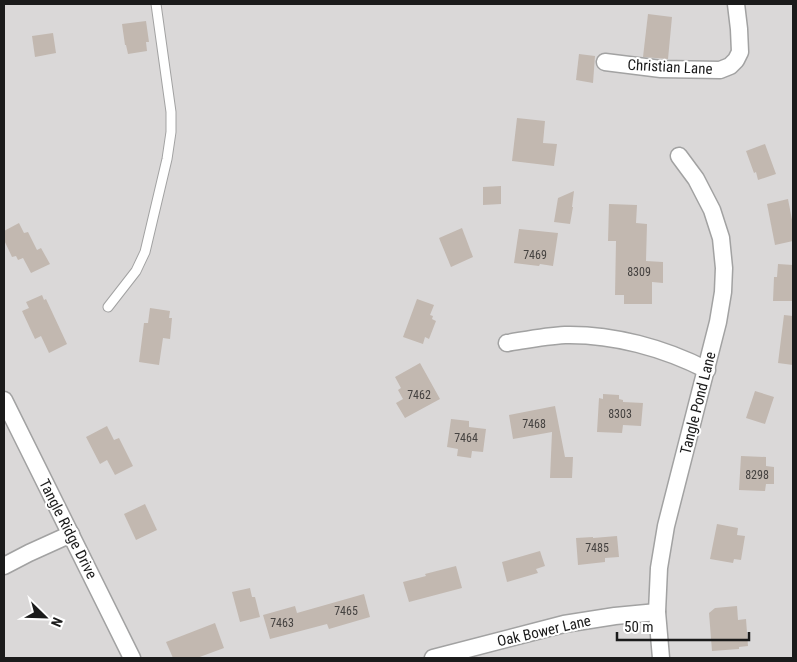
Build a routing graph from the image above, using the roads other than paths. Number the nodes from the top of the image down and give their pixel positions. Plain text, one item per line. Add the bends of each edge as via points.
1 (156, 4) edge
2 (736, 4) edge
3 (605, 62) dead end
4 (679, 156) dead end
5 (108, 307) dead end
6 (507, 343) dead end
7 (707, 370) junction
8 (4, 400) edge
9 (71, 534) junction
10 (4, 566) edge
11 (658, 612) junction
12 (132, 658) edge
13 (433, 658) edge
14 (661, 658) edge

1 - 5 lane via 171,112 167,159 144,252 136,271
2 - 3 street, Christian Lane via 740,52 730,66 720,70 661,69
4 - 7 street, Tangle Pond Lane via 696,179 712,210 721,238 723,292
6 - 7 street via 539,337 592,336 662,352
7 - 11 street, Tangle Pond Lane via 666,526
8 - 9 street, Tangle Ridge Drive
9 - 10 street
9 - 12 street, Tangle Ridge Drive
11 - 13 street, Oak Bower Lane via 564,624
11 - 14 street, Tangle Pond Lane

